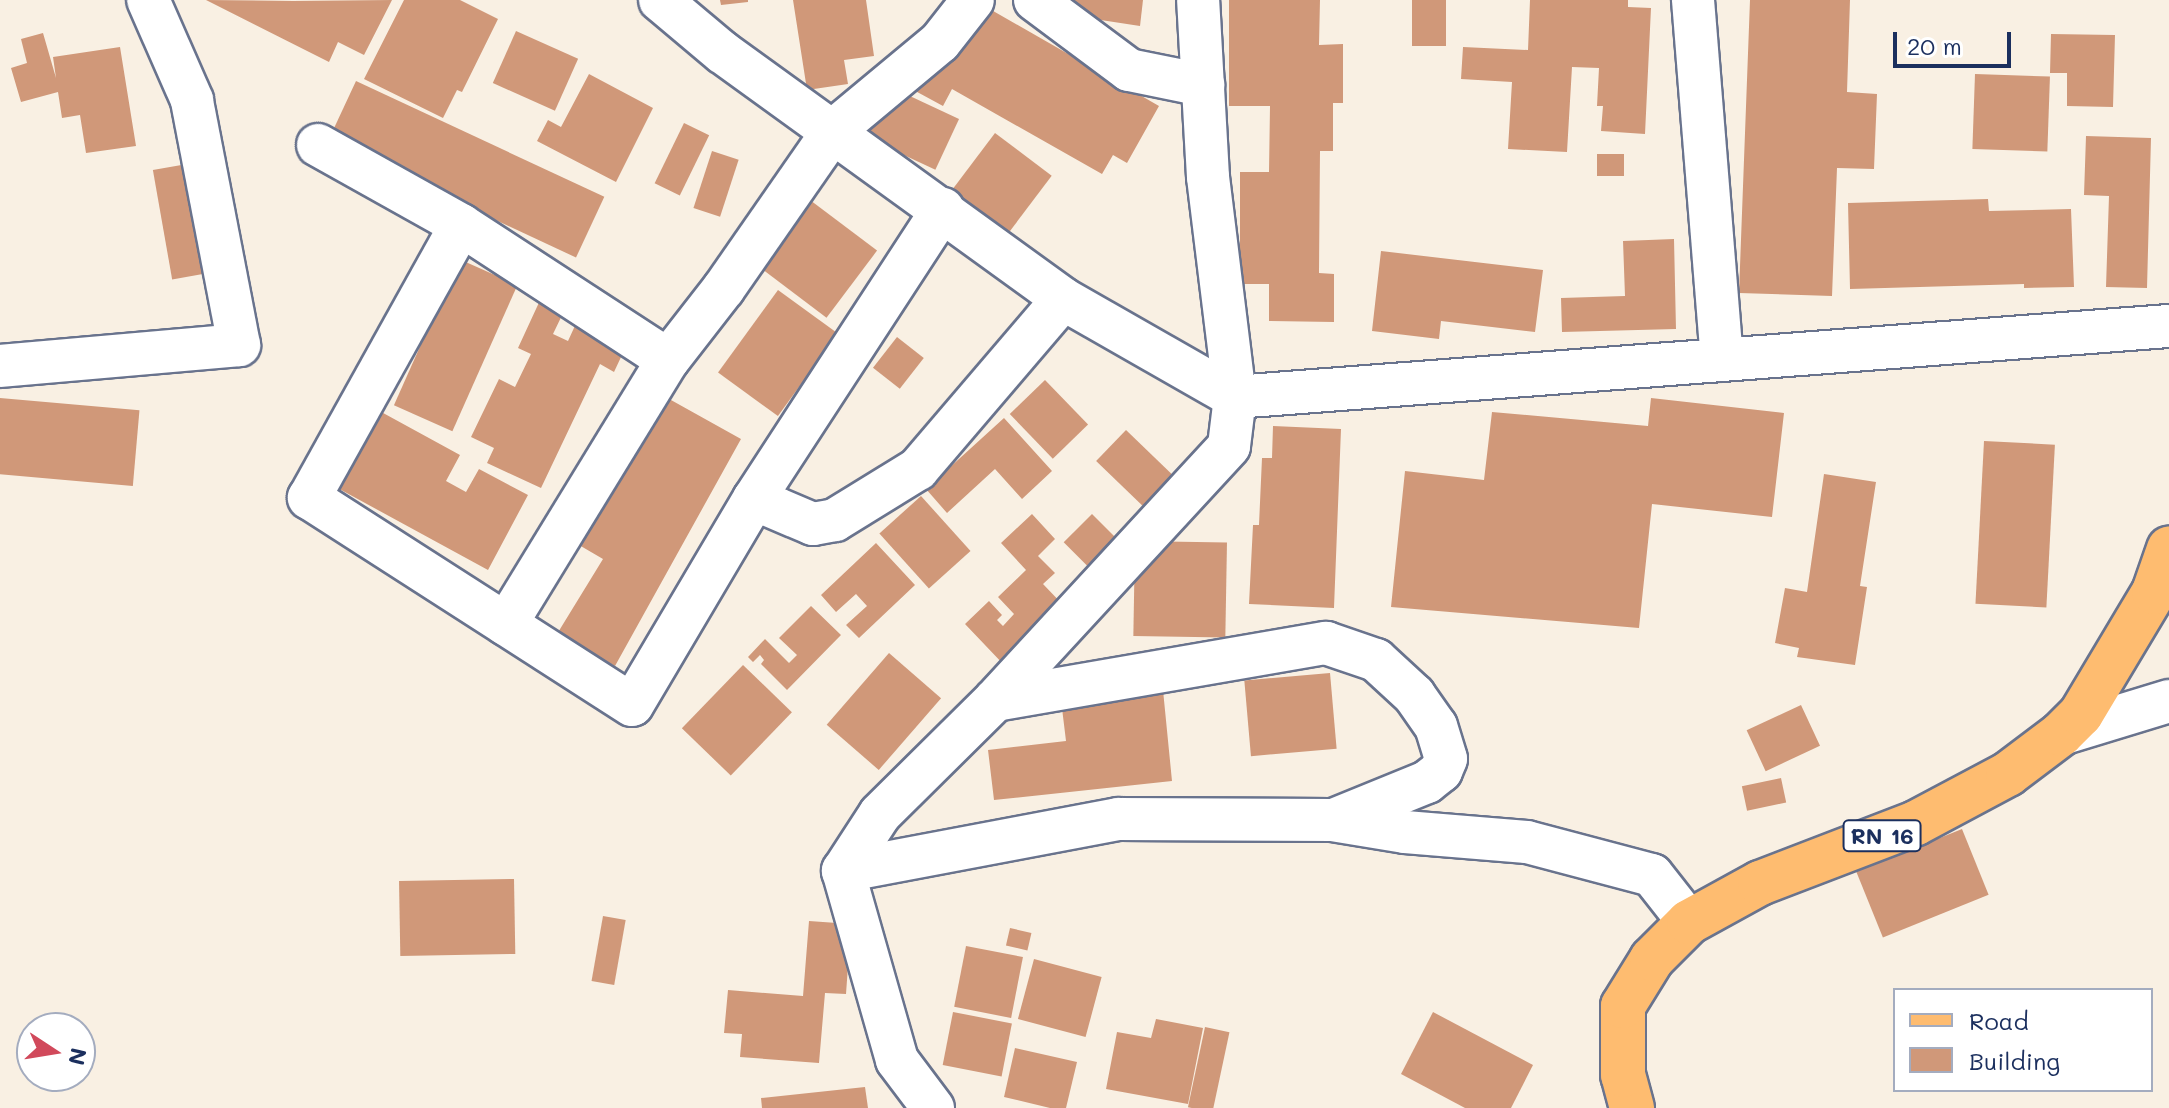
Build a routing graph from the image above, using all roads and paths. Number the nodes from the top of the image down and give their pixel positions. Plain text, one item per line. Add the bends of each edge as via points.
1 (148, 0) edge
2 (660, 0) edge
3 (973, 0) edge
4 (1035, 0) edge
5 (1198, 0) edge
6 (1693, 0) edge
7 (1203, 85) junction
8 (833, 131) junction
9 (318, 145) dead end
10 (943, 209) junction
11 (461, 225) junction
12 (1063, 299) junction
13 (2169, 326) edge
14 (668, 360) junction
15 (1722, 360) junction
16 (0, 366) edge
17 (1235, 397) junction
18 (754, 499) junction
19 (2169, 549) edge
20 (506, 624) junction
21 (995, 700) junction
22 (2169, 701) edge
23 (2061, 734) junction
24 (1332, 820) junction
25 (843, 871) junction
26 (1689, 922) junction
27 (933, 1108) edge
28 (1632, 1108) edge

1 - 16 street via 192,100 239,345
2 - 8 street via 722,52
3 - 8 street via 940,42
4 - 7 street via 1129,70
5 - 7 street
6 - 15 street
7 - 17 street via 1208,177
8 - 10 street
8 - 14 street
9 - 11 street
10 - 12 street
10 - 18 street
11 - 14 street
11 - 20 street via 309,498
12 - 17 street
12 - 18 street via 918,469 835,520 813,524
13 - 15 street
14 - 20 street
15 - 17 street
17 - 21 street via 1229,446
18 - 20 street via 632,705
19 - 23 main road, RN 16 via 2154,592 2081,714
21 - 24 street via 1326,643 1376,660 1429,715 1446,759 1427,782
21 - 25 street via 880,814
22 - 23 street
23 - 26 main road, RN 16 via 2008,774 1916,823 1760,883
24 - 25 street via 1118,819
24 - 26 street via 1527,842 1652,875
25 - 27 street via 897,1060
26 - 28 main road, RN 16 via 1652,959 1623,1006 1623,1075

